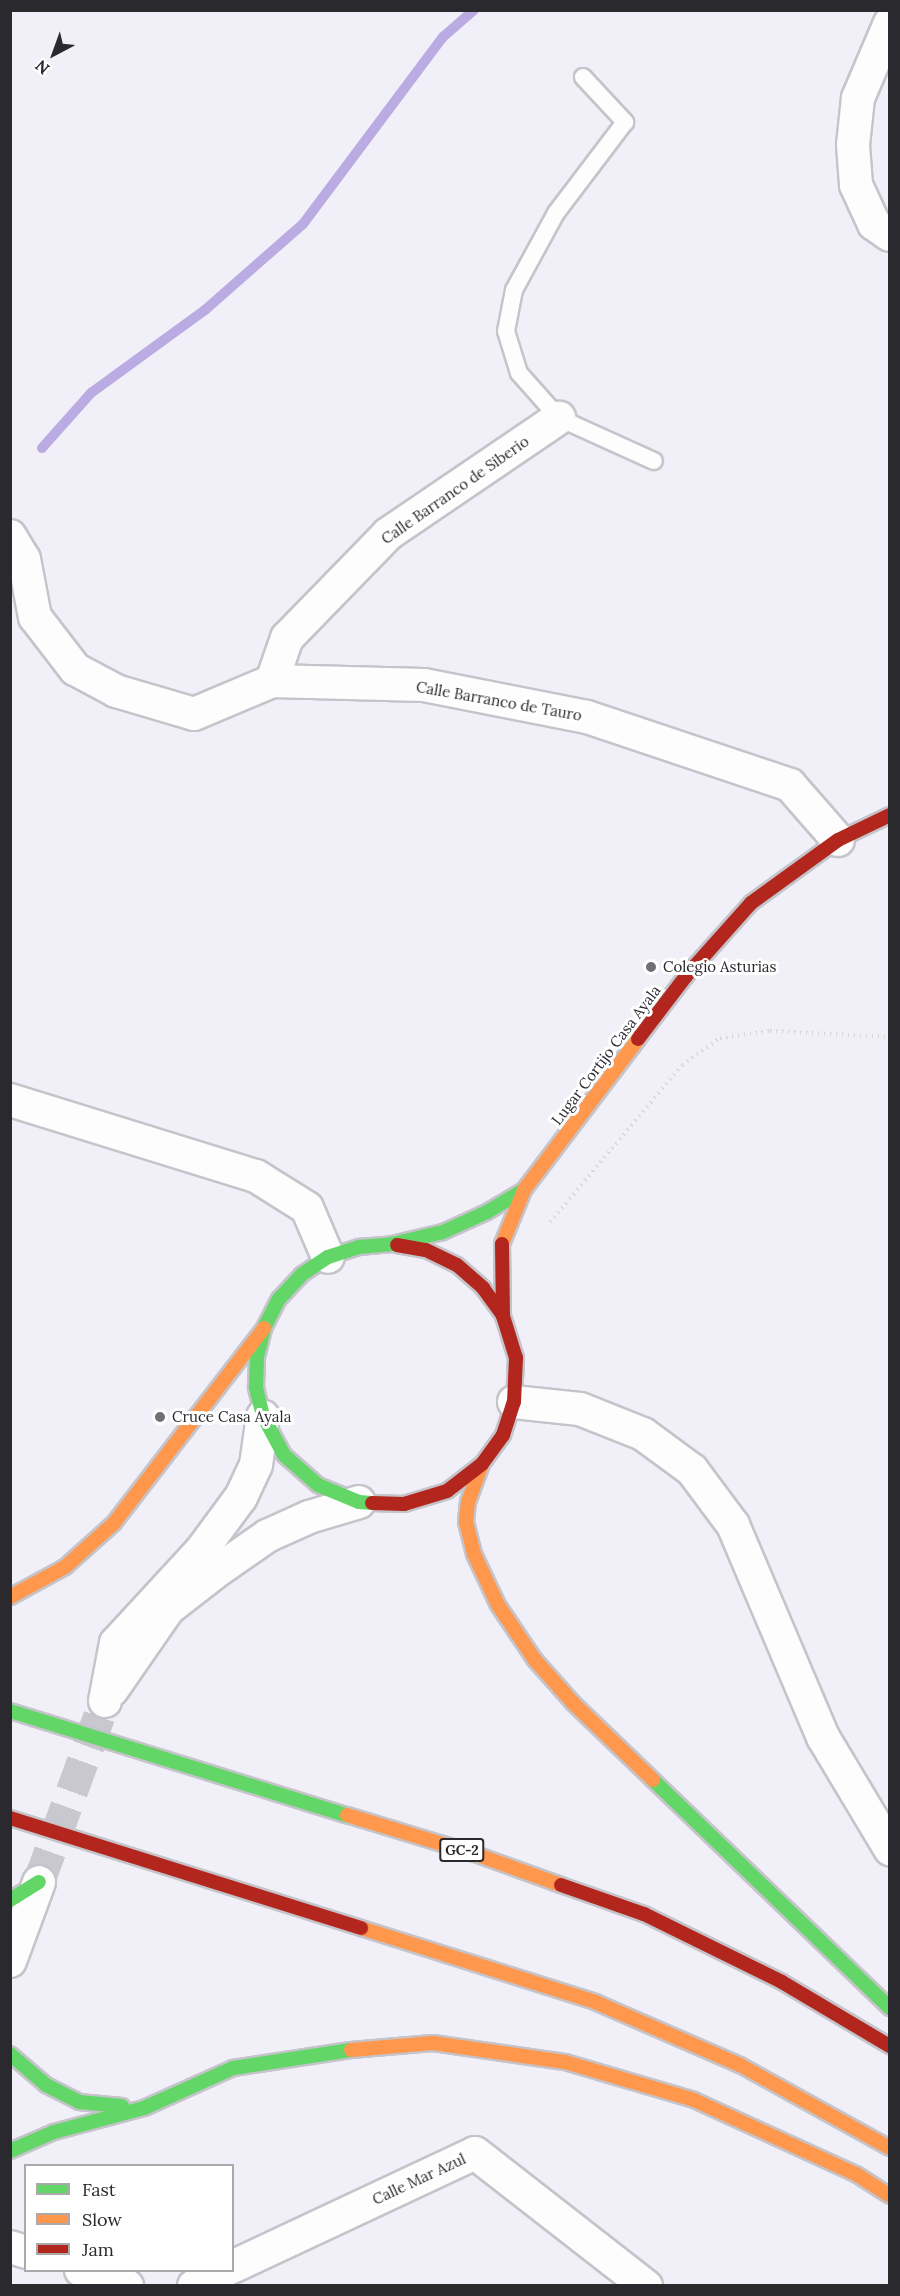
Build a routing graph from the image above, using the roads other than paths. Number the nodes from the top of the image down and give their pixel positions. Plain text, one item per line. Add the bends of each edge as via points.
1 (890, 23) edge
2 (583, 77) dead end
3 (890, 235) edge
4 (559, 418) junction
5 (654, 461) dead end
6 (10, 536) edge
7 (272, 681) junction
8 (890, 814) edge
9 (838, 840) junction
10 (10, 1100) edge
11 (524, 1190) junction
12 (392, 1244) junction
13 (328, 1257) junction
14 (503, 1316) junction
15 (264, 1328) junction
16 (514, 1402) junction
17 (263, 1416) junction
18 (482, 1464) junction
19 (359, 1502) junction
20 (10, 1597) edge
21 (10, 1711) edge
22 (10, 1818) edge
23 (890, 1849) edge
24 (39, 1882) joint
25 (10, 1900) edge
26 (10, 1961) edge
27 (890, 2008) edge
28 (890, 2046) edge
29 (10, 2054) edge
30 (144, 2108) junction
31 (890, 2148) edge
32 (10, 2151) edge
33 (890, 2196) edge
34 (234, 2266) edge
35 (84, 2272) edge
36 (224, 2272) edge
37 (127, 2286) edge
38 (194, 2286) edge
39 (646, 2286) edge

1 - 3 street via 858,99 853,145 856,185 874,224
2 - 4 lane via 625,123 556,213 514,290 506,331 519,373
4 - 5 lane
4 - 7 street, Calle Barranco de Siberio via 388,534 287,638
6 - 7 street, Calle Barranco de Tauro via 24,559 35,617 75,669 116,691 194,714
7 - 9 street, Calle Barranco de Tauro via 424,685 587,717 790,785
8 - 9 main road, Lugar Cortijo Casa Ayala
9 - 11 main road, Lugar Cortijo Casa Ayala via 751,903 686,976
10 - 13 street via 256,1176 307,1208
11 - 12 main road via 442,1232
11 - 14 main road via 501,1245
12 - 13 main road via 359,1247
12 - 14 main road via 426,1250 457,1265 483,1288
13 - 15 main road via 301,1275 279,1299
14 - 16 main road via 516,1358
15 - 17 main road via 257,1357 256,1387
15 - 20 main road via 114,1523 65,1566
16 - 18 main road via 503,1435
16 - 23 street via 580,1409 642,1434 692,1470 733,1525 823,1737
17 - 19 main road via 284,1455 318,1485
17 - 19 street via 256,1465 242,1497 201,1551 116,1643 105,1701 168,1609 267,1536 309,1516
18 - 19 main road via 447,1491 404,1504
18 - 27 main road via 468,1502 466,1522 474,1554 498,1605 535,1660 573,1703
21 - 28 main road, GC-2 via 475,1854 644,1914 782,1982
22 - 31 main road via 595,2002 740,2065
24 - 25 main road
24 - 26 street
29 - 30 main road via 46,2085 79,2102
30 - 32 main road via 54,2132
30 - 33 main road via 233,2068 350,2050 433,2043 565,2062 694,2100 856,2174
34 - 39 street, Calle Mar Azul via 476,2153
35 - 37 street
36 - 38 street

